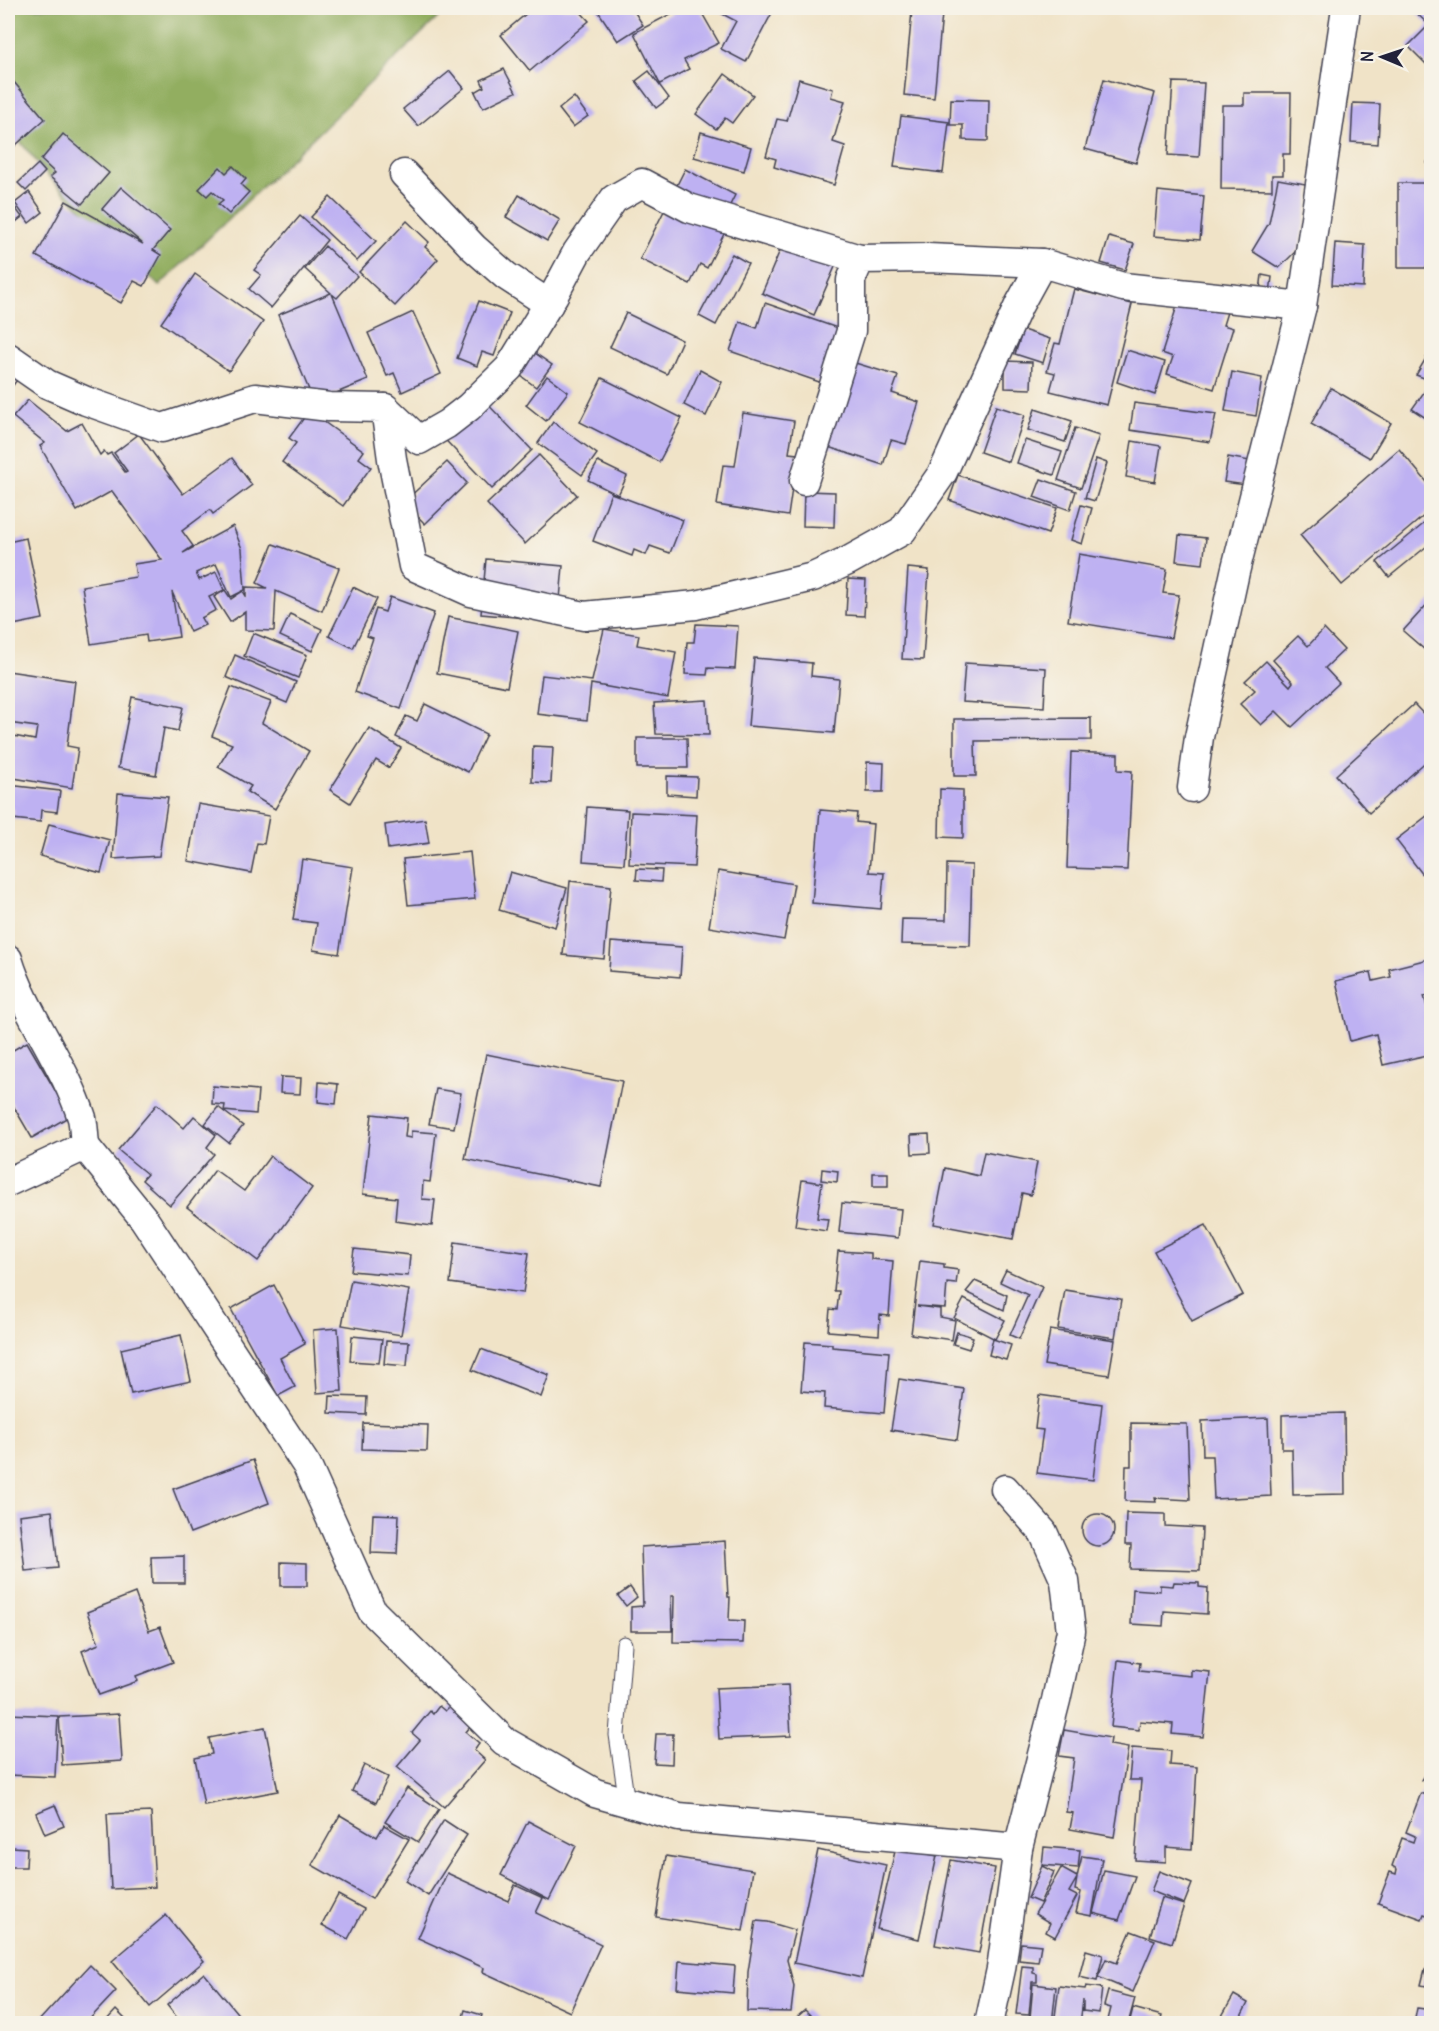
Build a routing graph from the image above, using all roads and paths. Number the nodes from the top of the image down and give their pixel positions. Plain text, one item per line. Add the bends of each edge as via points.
1 (1346, 8) edge
2 (404, 174) dead end
3 (860, 259) junction
4 (1042, 263) junction
5 (549, 304) junction
6 (1302, 306) junction
7 (8, 357) edge
8 (385, 408) junction
9 (804, 481) dead end
10 (1192, 788) dead end
11 (8, 959) edge
12 (85, 1146) junction
13 (8, 1182) edge
14 (1005, 1489) dead end
15 (624, 1644) dead end
16 (627, 1803) junction
17 (1018, 1848) junction
18 (989, 2024) edge

1 - 6 street
2 - 5 street via 482,255
3 - 4 street
3 - 5 street via 689,208 642,183 614,199 577,252
3 - 9 street via 851,280 851,331
4 - 6 street via 1123,287
4 - 8 street via 943,472 902,531 813,577 696,605 584,616 471,592 413,566
5 - 8 street via 509,368 447,424 419,440
6 - 10 street via 1235,572 1199,737
7 - 8 street via 47,384 162,428 255,398
11 - 12 street via 82,1119
12 - 13 street
12 - 16 street via 144,1219 307,1466 372,1611 504,1741 595,1793
14 - 17 street via 1043,1532 1065,1581 1071,1631
15 - 16 lane via 617,1735
16 - 17 street via 679,1817
17 - 18 street

